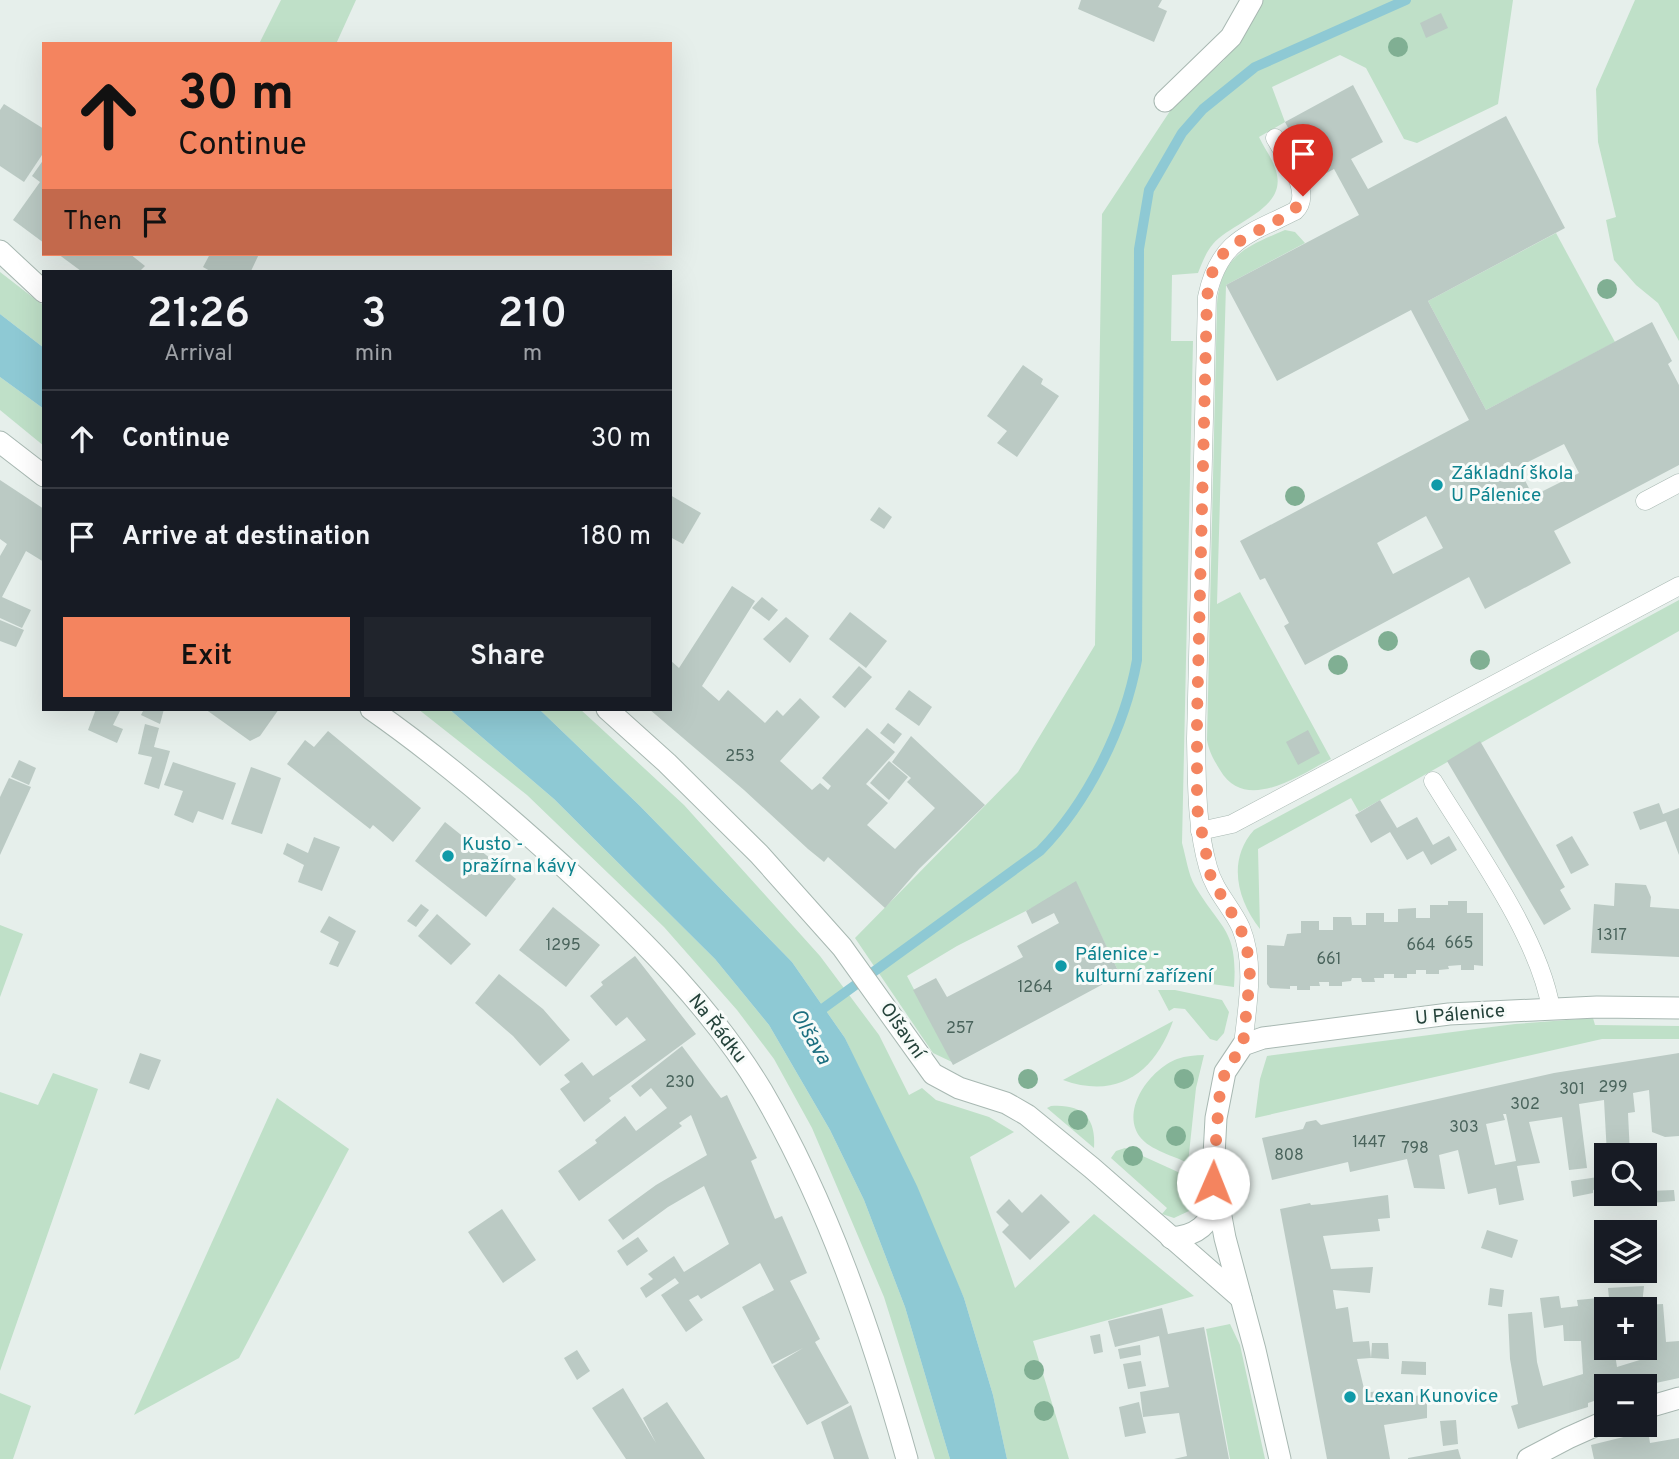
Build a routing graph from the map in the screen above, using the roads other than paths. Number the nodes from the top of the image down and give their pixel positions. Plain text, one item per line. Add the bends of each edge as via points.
1 (1252, 0) edge
2 (1165, 101) dead end
3 (1275, 138) dead end
4 (0, 251) edge
5 (42, 290) edge
6 (0, 442) edge
7 (42, 474) edge
8 (1679, 483) edge
9 (1645, 500) dead end
10 (1679, 586) edge
11 (374, 711) edge
12 (609, 711) edge
13 (1433, 780) dead end
14 (1200, 831) junction
15 (1679, 1007) edge
16 (1551, 1009) junction
17 (1243, 1045) junction
18 (1216, 1200) junction
19 (1171, 1238) junction
20 (1241, 1298) junction
21 (1679, 1398) edge
22 (1657, 1404) edge
23 (1594, 1427) edge
24 (906, 1459) edge
25 (1280, 1459) edge
26 (1528, 1459) edge

1 - 2 street via 1231,37
3 - 14 lane via 1301,190 1301,202 1295,211 1230,247 1217,262 1207,297 1196,739
4 - 5 street
6 - 7 street
8 - 9 lane
10 - 14 lane via 1232,824
11 - 24 street, Na Řádku via 501,809 639,937 723,1034 762,1091 817,1201 854,1294
12 - 19 street, Olšavní via 759,854 842,947 933,1074 1015,1107
13 - 16 lane via 1541,966
14 - 17 lane via 1211,878 1247,948 1250,976
15 - 16 street, U Pálenice
16 - 17 street, U Pálenice via 1449,1014 1263,1038
17 - 18 street via 1225,1072 1217,1108
18 - 19 street via 1203,1227
18 - 20 street
19 - 20 street, Olšavní
20 - 25 street
21 - 22 street
23 - 26 street

